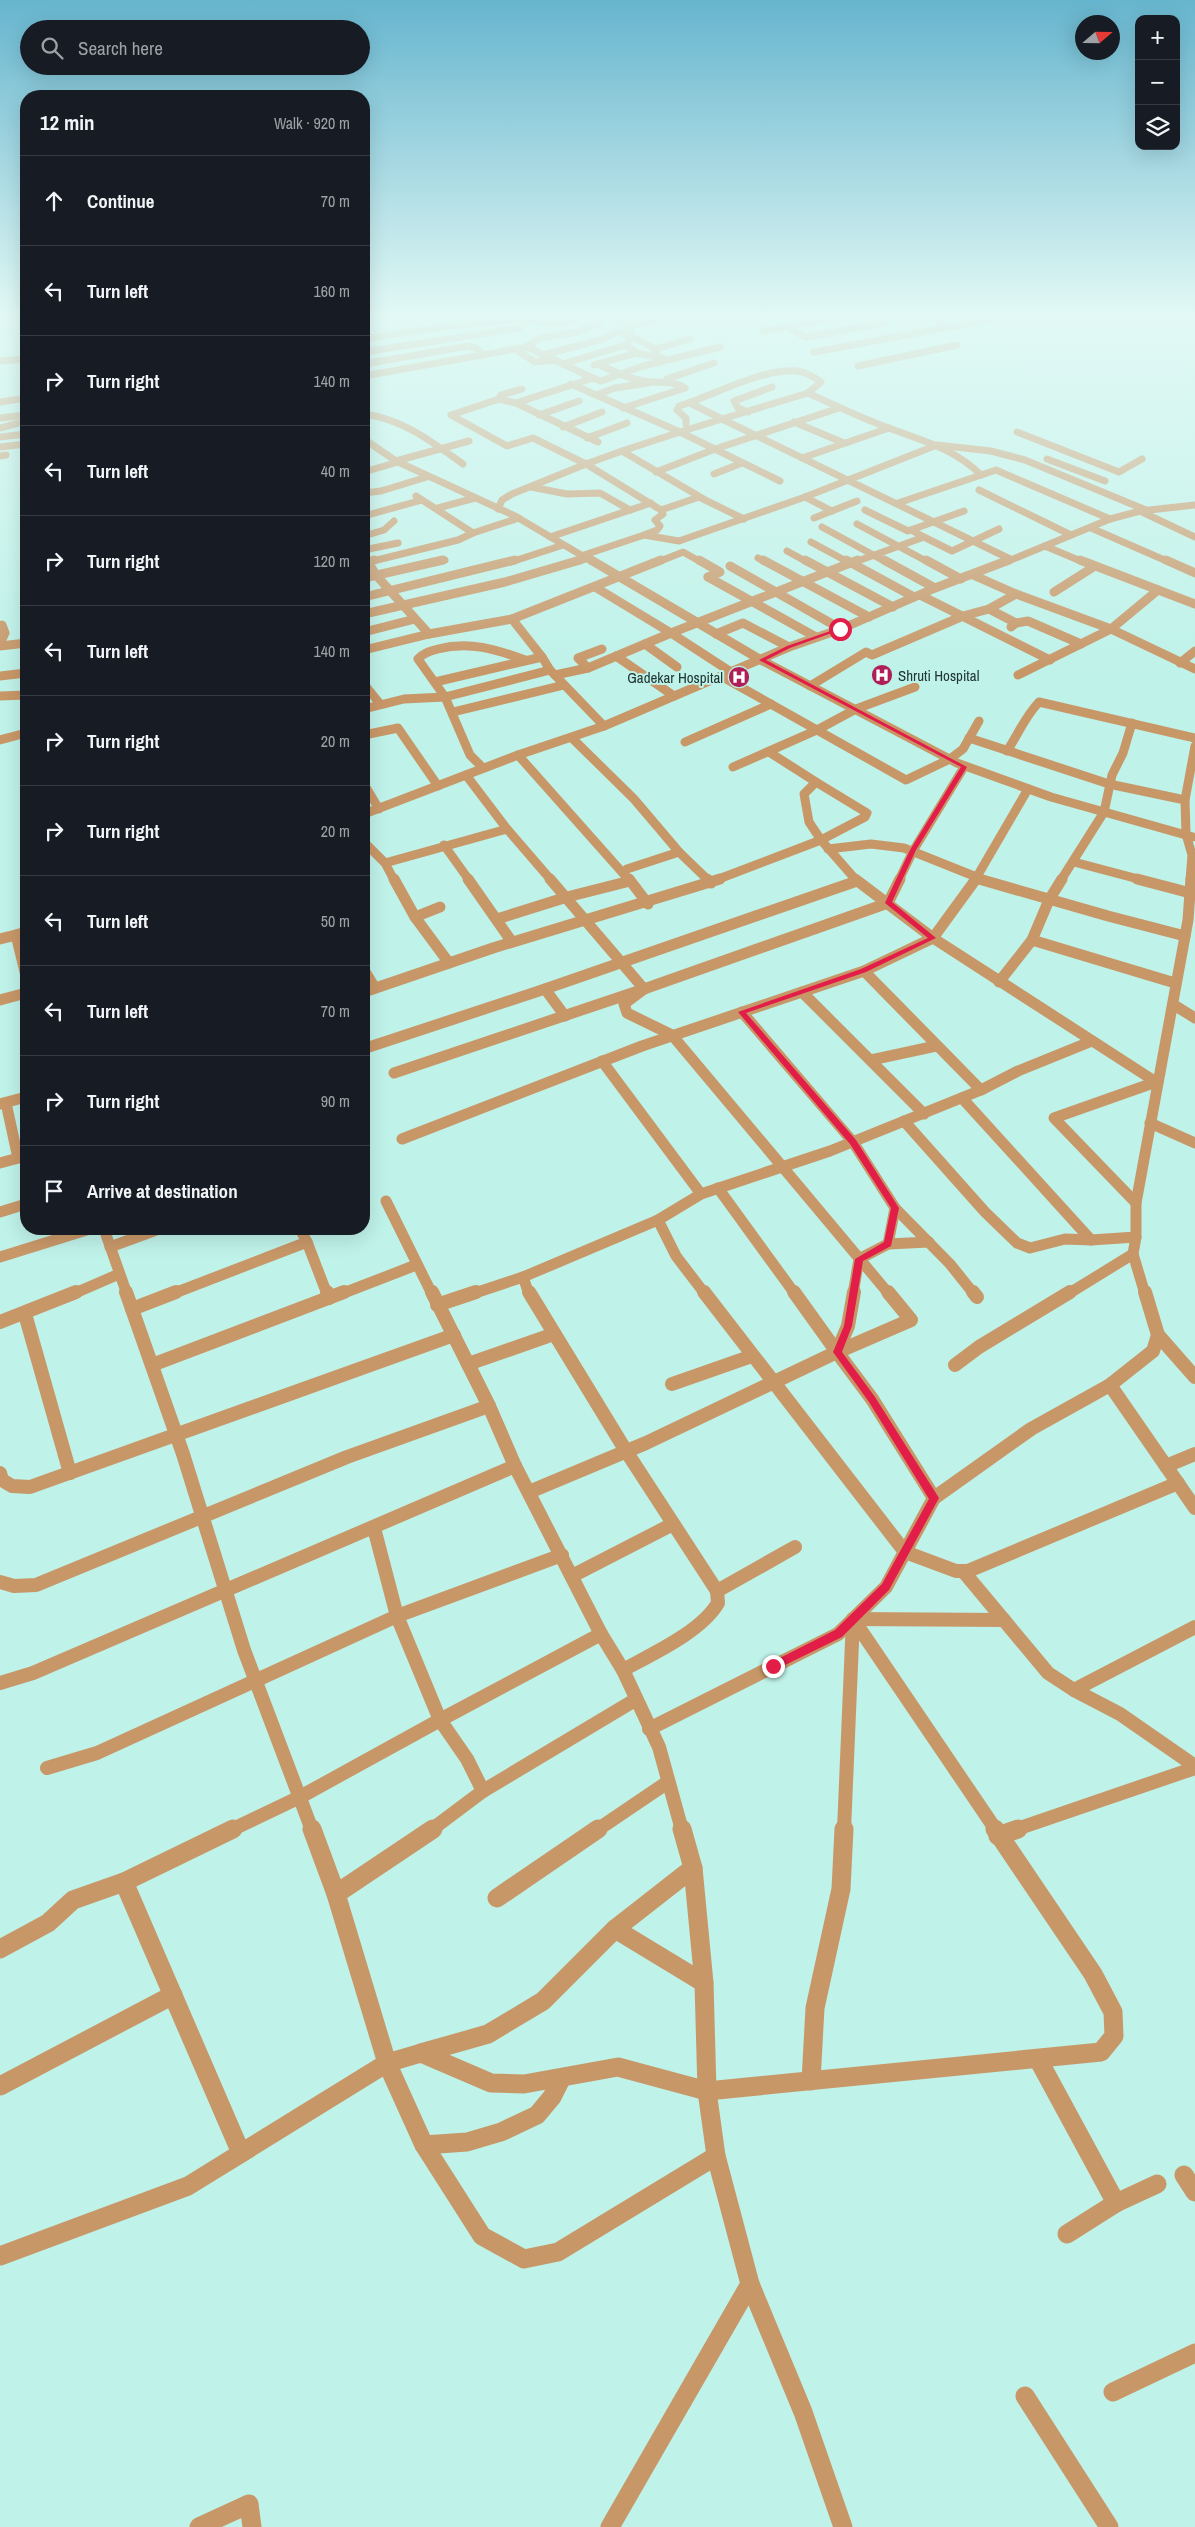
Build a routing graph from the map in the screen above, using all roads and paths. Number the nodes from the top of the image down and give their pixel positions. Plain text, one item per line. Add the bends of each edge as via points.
1 (419, 434) edge
2 (485, 434) edge
3 (578, 434) edge
4 (598, 434) edge
5 (674, 434) edge
6 (684, 434) edge
7 (751, 434) edge
8 (761, 434) edge
9 (822, 434) edge
10 (871, 434) edge
11 (906, 434) edge
12 (1022, 434) edge
13 (20, 435) edge
14 (755, 436) junction
15 (0, 437) edge
16 (587, 438) junction
17 (469, 441) dead end
18 (598, 442) dead end
19 (370, 443) edge
20 (844, 443) junction
21 (20, 445) edge
22 (937, 445) junction
23 (0, 447) edge
24 (441, 449) junction
25 (715, 449) junction
26 (622, 451) junction
27 (1067, 451) junction
28 (802, 458) junction
29 (1047, 459) junction
30 (1026, 460) junction
31 (1142, 460) dead end
32 (397, 461) junction
33 (742, 463) junction
34 (463, 464) dead end
35 (586, 464) junction
36 (1035, 464) junction
37 (370, 470) edge
38 (996, 470) junction
39 (656, 472) junction
40 (714, 474) dead end
41 (980, 475) junction
42 (426, 478) junction
43 (849, 480) junction
44 (780, 481) dead end
45 (1106, 481) dead end
46 (441, 485) junction
47 (531, 487) junction
48 (433, 489) dead end
49 (979, 490) dead end
50 (370, 493) edge
51 (401, 496) junction
52 (805, 497) junction
53 (475, 498) junction
54 (702, 498) junction
55 (857, 502) dead end
56 (651, 503) junction
57 (898, 503) junction
58 (1195, 505) edge
59 (438, 508) junction
60 (498, 509) junction
61 (630, 510) junction
62 (661, 510) junction
63 (865, 510) dead end
64 (832, 511) junction
65 (964, 511) dead end
66 (1144, 511) junction
67 (370, 513) edge
68 (519, 518) junction
69 (814, 518) dead end
70 (744, 519) junction
71 (1110, 519) junction
72 (394, 521) dead end
73 (933, 522) junction
74 (857, 524) dead end
75 (822, 527) dead end
76 (1091, 528) junction
77 (999, 529) dead end
78 (911, 530) junction
79 (473, 533) junction
80 (370, 534) edge
81 (644, 535) junction
82 (1071, 535) junction
83 (924, 536) junction
84 (550, 537) junction
85 (1195, 537) edge
86 (811, 542) dead end
87 (973, 542) junction
88 (398, 543) dead end
89 (564, 545) junction
90 (898, 546) junction
91 (1046, 546) junction
92 (370, 549) edge
93 (787, 551) dead end
94 (873, 554) junction
95 (586, 557) junction
96 (758, 558) dead end
97 (370, 559) edge
98 (1010, 559) junction
99 (445, 560) dead end
100 (851, 563) junction
101 (730, 566) dead end
102 (1095, 566) junction
103 (370, 567) edge
104 (827, 573) junction
105 (1195, 573) edge
106 (376, 575) junction
107 (620, 575) junction
108 (973, 575) junction
109 (370, 576) edge
110 (961, 579) junction
111 (804, 583) junction
112 (595, 587) junction
113 (935, 588) junction
114 (1158, 590) junction
115 (390, 592) junction
116 (776, 592) junction
117 (1054, 592) dead end
118 (1016, 594) junction
119 (370, 596) edge
120 (917, 596) junction
121 (751, 602) junction
122 (1195, 604) edge
123 (402, 605) junction
124 (893, 607) junction
125 (989, 609) junction
126 (725, 612) junction
127 (370, 613) edge
128 (963, 616) junction
129 (869, 617) junction
130 (414, 619) junction
131 (512, 619) junction
132 (743, 623) junction
133 (1016, 623) junction
134 (699, 624) junction
135 (2, 625) dead end
136 (840, 629) junction
137 (1111, 629) junction
138 (370, 630) edge
139 (670, 633) junction
140 (429, 634) junction
141 (716, 634) junction
142 (1001, 635) junction
143 (816, 637) junction
144 (20, 643) edge
145 (646, 644) junction
146 (1081, 644) junction
147 (0, 645) edge
148 (789, 647) junction
149 (602, 648) dead end
150 (370, 649) edge
151 (1195, 651) edge
152 (616, 656) junction
153 (542, 657) junction
154 (525, 660) junction
155 (762, 660) junction
156 (1050, 660) junction
157 (1180, 663) junction
158 (677, 667) dead end
159 (588, 668) junction
160 (1195, 669) edge
161 (731, 672) junction
162 (552, 673) junction
163 (20, 674) edge
164 (1018, 674) dead end
165 (0, 676) edge
166 (721, 676) junction
167 (435, 682) junction
168 (564, 685) junction
169 (810, 686) junction
170 (915, 687) dead end
171 (370, 692) edge
172 (20, 694) edge
173 (0, 696) edge
174 (674, 696) junction
175 (445, 697) junction
176 (380, 704) junction
177 (771, 704) junction
178 (370, 708) edge
179 (856, 710) junction
180 (453, 712) junction
181 (979, 721) dead end
182 (1132, 724) junction
183 (604, 726) junction
184 (816, 730) junction
185 (370, 734) edge
186 (20, 735) edge
187 (572, 738) junction
188 (969, 738) junction
189 (1195, 738) edge
190 (0, 740) edge
191 (685, 742) dead end
192 (1195, 746) edge
193 (1007, 751) junction
194 (769, 752) junction
195 (518, 755) junction
196 (950, 759) junction
197 (732, 767) dead end
198 (964, 767) junction
199 (483, 768) junction
200 (1193, 769) edge
201 (466, 776) junction
202 (816, 782) junction
203 (1109, 784) junction
204 (438, 786) junction
205 (1028, 789) junction
206 (370, 794) edge
207 (1186, 800) junction
208 (379, 809) junction
209 (370, 812) edge
210 (1104, 812) junction
211 (507, 829) junction
212 (1190, 836) edge
213 (444, 845) junction
214 (825, 845) junction
215 (370, 848) edge
216 (913, 850) junction
217 (679, 852) junction
218 (1074, 862) junction
219 (385, 863) junction
220 (627, 877) junction
221 (977, 878) junction
222 (857, 881) junction
223 (711, 883) junction
224 (1192, 894) edge
225 (567, 897) junction
226 (1050, 900) junction
227 (888, 903) junction
228 (648, 904) junction
229 (440, 906) dead end
230 (415, 917) junction
231 (497, 919) junction
232 (586, 920) junction
233 (1191, 920) edge
234 (20, 934) edge
235 (1185, 936) junction
236 (933, 938) junction
237 (0, 939) edge
238 (1032, 940) junction
239 (512, 942) junction
240 (450, 963) junction
241 (622, 963) junction
242 (864, 970) junction
243 (370, 980) edge
244 (999, 982) junction
245 (1175, 983) junction
246 (375, 988) junction
247 (545, 989) junction
248 (644, 989) junction
249 (370, 990) edge
250 (802, 992) junction
251 (20, 995) edge
252 (0, 1000) edge
253 (1174, 1005) junction
254 (742, 1012) junction
255 (565, 1016) junction
256 (1195, 1018) edge
257 (672, 1036) junction
258 (1092, 1041) junction
259 (936, 1046) junction
260 (370, 1047) edge
261 (871, 1060) junction
262 (602, 1061) junction
263 (394, 1073) dead end
264 (1156, 1082) junction
265 (981, 1090) junction
266 (962, 1098) junction
267 (20, 1099) edge
268 (3, 1103) edge
269 (924, 1114) junction
270 (904, 1121) junction
271 (1150, 1123) junction
272 (402, 1139) dead end
273 (853, 1142) junction
274 (1195, 1143) edge
275 (20, 1151) edge
276 (20, 1158) edge
277 (0, 1163) edge
278 (782, 1167) junction
279 (718, 1188) junction
280 (701, 1194) junction
281 (386, 1201) dead end
282 (1136, 1203) junction
283 (20, 1206) edge
284 (895, 1208) junction
285 (0, 1212) edge
286 (658, 1220) junction
287 (71, 1235) edge
288 (106, 1235) edge
289 (143, 1235) edge
290 (303, 1235) edge
291 (1136, 1238) junction
292 (1091, 1240) junction
293 (307, 1242) junction
294 (928, 1242) junction
295 (888, 1244) junction
296 (110, 1247) junction
297 (1133, 1254) junction
298 (0, 1257) edge
299 (859, 1259) junction
300 (416, 1264) junction
301 (120, 1274) junction
302 (524, 1277) junction
303 (977, 1297) dead end
304 (329, 1298) junction
305 (437, 1305) junction
306 (132, 1309) junction
307 (25, 1314) junction
308 (0, 1322) edge
309 (554, 1334) junction
310 (454, 1335) junction
311 (1158, 1335) junction
312 (838, 1352) junction
313 (752, 1356) junction
314 (468, 1364) junction
315 (152, 1365) junction
316 (955, 1365) dead end
317 (1195, 1377) edge
318 (773, 1383) junction
319 (672, 1384) dead end
320 (1110, 1385) junction
321 (489, 1406) junction
322 (176, 1434) junction
323 (626, 1452) junction
324 (1195, 1454) edge
325 (515, 1466) junction
326 (1166, 1466) junction
327 (0, 1473) edge
328 (70, 1474) junction
329 (1178, 1484) junction
330 (529, 1492) junction
331 (934, 1498) junction
332 (1195, 1508) edge
333 (202, 1517) junction
334 (673, 1524) junction
335 (374, 1528) junction
336 (796, 1546) dead end
337 (905, 1552) junction
338 (562, 1555) junction
339 (963, 1571) junction
340 (572, 1576) junction
341 (0, 1582) edge
342 (717, 1591) junction
343 (226, 1592) junction
344 (397, 1616) junction
345 (853, 1619) junction
346 (1004, 1620) junction
347 (1195, 1627) edge
348 (601, 1634) junction
349 (623, 1670) junction
350 (255, 1678) junction
351 (0, 1683) edge
352 (1074, 1690) junction
353 (635, 1700) junction
354 (440, 1720) junction
355 (649, 1729) junction
356 (1195, 1767) edge
357 (47, 1768) dead end
358 (668, 1782) junction
359 (483, 1791) junction
360 (300, 1797) junction
361 (998, 1836) junction
362 (693, 1868) junction
363 (124, 1882) junction
364 (336, 1894) junction
365 (497, 1898) dead end
366 (615, 1929) junction
367 (0, 1949) edge
368 (704, 1983) junction
369 (173, 1995) junction
370 (421, 2053) junction
371 (1038, 2059) junction
372 (387, 2063) junction
373 (561, 2079) junction
374 (811, 2082) junction
375 (0, 2086) edge
376 (708, 2091) junction
377 (424, 2145) junction
378 (240, 2153) junction
379 (716, 2156) junction
380 (1184, 2175) dead end
381 (1157, 2184) dead end
382 (1195, 2192) edge
383 (1116, 2203) junction
384 (1067, 2234) dead end
385 (0, 2256) edge
386 (750, 2284) junction
387 (1195, 2352) edge
388 (1113, 2392) dead end
389 (1025, 2396) dead end
390 (199, 2527) edge
391 (252, 2527) edge
392 (610, 2527) edge
393 (843, 2527) edge
394 (1109, 2527) edge

1 - 24 street via 434,441
2 - 35 street via 507,446 533,438
3 - 16 street
4 - 16 street
5 - 26 street
6 - 25 street
7 - 14 street
8 - 14 street
9 - 20 street
10 - 20 street
11 - 22 street
12 - 27 street
13 - 15 street
14 - 25 street
14 - 28 street
16 - 18 street
17 - 24 street
19 - 32 street
20 - 28 street
21 - 23 street
22 - 30 street via 991,451
22 - 41 street via 964,458
22 - 43 street
24 - 32 street
24 - 34 street
25 - 33 street
25 - 39 street
26 - 35 street
26 - 39 street
27 - 29 street
27 - 31 street via 1119,472
28 - 43 street
29 - 36 street
29 - 45 street
30 - 36 street
30 - 38 street
32 - 37 street
32 - 42 street
33 - 40 street
33 - 44 street
35 - 47 street
35 - 56 street
36 - 66 street
38 - 41 street
38 - 71 street
39 - 54 street
41 - 57 street
42 - 46 street
42 - 51 street
43 - 52 street
43 - 57 street
46 - 48 street
46 - 53 street
47 - 60 street via 502,500
47 - 61 street via 567,494 600,493
49 - 82 street
50 - 51 street
51 - 59 street via 423,496
51 - 67 street
52 - 64 street
52 - 70 street
53 - 59 street
53 - 60 street
54 - 62 street
54 - 70 street
55 - 64 street
56 - 61 street
56 - 62 street
57 - 73 street
58 - 66 street
59 - 79 street
60 - 68 street
61 - 84 street
62 - 81 street via 663,514 655,520 660,526
63 - 78 street
64 - 69 street
65 - 73 street
66 - 71 street
66 - 85 street
68 - 79 street
68 - 84 street
70 - 81 street via 678,541
71 - 76 street
72 - 80 street via 384,530
73 - 78 street
73 - 87 street
74 - 90 street
75 - 94 street
76 - 82 street
76 - 105 street
77 - 87 street
78 - 83 street
79 - 97 street via 458,540
81 - 95 street
82 - 91 street
83 - 87 street via 952,551
83 - 90 street
84 - 89 street
86 - 100 street
87 - 98 street
88 - 92 street
89 - 95 street
89 - 115 street via 507,563
90 - 94 street
90 - 110 street
91 - 98 street
91 - 102 street
93 - 104 street
94 - 100 street
94 - 113 street
95 - 107 street
95 - 123 street via 505,582
96 - 111 street
98 - 108 street
99 - 106 street
100 - 104 street
100 - 120 street
101 - 116 street
102 - 114 street
102 - 117 street
103 - 106 street
104 - 111 street
104 - 124 street
106 - 109 street
106 - 115 street
107 - 112 street
107 - 121 street via 683,552 720,572 708,577
107 - 134 street
108 - 110 street
108 - 118 street
110 - 113 street
111 - 116 street
111 - 129 street
112 - 131 street
112 - 139 street
113 - 120 street
114 - 122 street
114 - 137 street
115 - 119 street
115 - 123 street
116 - 121 street
116 - 136 street
118 - 125 street
118 - 137 street
120 - 124 street
120 - 128 street
121 - 126 street
121 - 143 street
123 - 127 street
123 - 130 street
124 - 129 street
125 - 128 street
125 - 133 street
126 - 132 street
126 - 134 street
128 - 142 street
128 - 169 street via 872,655 866,652
129 - 136 street
130 - 138 street
130 - 140 street
131 - 140 street
131 - 153 street
132 - 141 street
132 - 148 street
133 - 142 street
133 - 146 street via 1028,621
134 - 139 street
134 - 141 street
135 - 147 street via 5,633
136 - 143 street
137 - 146 street
137 - 157 street
139 - 145 street
139 - 161 street
140 - 150 street
141 - 155 street
142 - 156 street
143 - 148 street
144 - 147 street
145 - 152 street
145 - 158 street
146 - 156 street
148 - 155 street
149 - 159 street via 578,658
151 - 157 street
152 - 159 street
152 - 174 street
153 - 154 street
153 - 162 street
154 - 167 street
154 - 167 street via 489,646 459,644 435,649 422,654 418,660
155 - 161 street
155 - 169 street
156 - 164 street
157 - 160 street
159 - 162 street
161 - 166 street
162 - 168 street
162 - 175 street
163 - 165 street
166 - 174 street
166 - 177 street
167 - 175 street
168 - 180 street
168 - 183 street
169 - 179 street
170 - 179 street
171 - 176 street
172 - 173 street
174 - 183 street
175 - 176 street
175 - 180 street
176 - 178 street
177 - 184 street
177 - 191 street
179 - 184 street
179 - 196 street
180 - 199 street via 470,755
181 - 188 street
182 - 189 street
182 - 193 street via 1039,702 1023,720
182 - 203 street
183 - 187 street
184 - 194 street
184 - 196 street via 906,780
185 - 204 street via 398,728
186 - 190 street
187 - 195 street
187 - 217 street via 634,799
188 - 193 street
188 - 196 street via 963,749
192 - 200 street
193 - 203 street
194 - 197 street
194 - 202 street
195 - 199 street
195 - 220 street
196 - 198 street
198 - 205 street
198 - 216 street
199 - 201 street
200 - 207 street
201 - 204 street
201 - 211 street
202 - 214 street via 804,794 809,822
202 - 214 street via 867,814
203 - 207 street
203 - 210 street
204 - 208 street
205 - 210 street
205 - 221 street
206 - 208 street
207 - 212 street
208 - 209 street
210 - 212 street
210 - 218 street
211 - 213 street
211 - 225 street
212 - 224 street
213 - 219 street
213 - 231 street
214 - 216 street via 878,845
214 - 222 street
214 - 223 street
215 - 219 street
216 - 221 street
216 - 227 street
217 - 220 street via 626,869
217 - 223 street
218 - 224 street
218 - 226 street
219 - 230 street
220 - 225 street
220 - 228 street
221 - 226 street
221 - 236 street
222 - 227 street
222 - 241 street
223 - 228 street
224 - 233 street
225 - 231 street
225 - 232 street
226 - 235 street via 1096,915
226 - 238 street
227 - 236 street
227 - 248 street
228 - 232 street
229 - 230 street
230 - 240 street
231 - 239 street
232 - 239 street
232 - 241 street
233 - 235 street
234 - 237 street
235 - 245 street
236 - 242 street
236 - 244 street
238 - 244 street
238 - 245 street
239 - 240 street
240 - 246 street
241 - 247 street
241 - 248 street
242 - 250 street
242 - 259 street
243 - 246 street
244 - 258 street
245 - 253 street
246 - 249 street
247 - 255 street
247 - 260 street
248 - 255 street
248 - 257 street via 624,1004 627,1013
250 - 254 street
250 - 261 street
251 - 252 street
253 - 256 street
253 - 264 street
254 - 257 street
254 - 273 street
255 - 263 street
257 - 262 street
257 - 278 street
258 - 264 street
258 - 265 street
259 - 261 street
259 - 265 street
261 - 269 street
262 - 272 street
262 - 280 street
264 - 271 street
264 - 282 street via 1054,1118
265 - 266 street
266 - 269 street
266 - 292 street
267 - 268 street
268 - 275 street
269 - 270 street
270 - 273 street
270 - 292 street via 1016,1244 1032,1248 1069,1239
271 - 274 street
271 - 282 street
273 - 278 street
273 - 284 street
276 - 277 street
278 - 279 street
278 - 299 street
279 - 280 street
279 - 312 street
280 - 286 street
281 - 300 street
282 - 291 street
283 - 285 street
284 - 294 street
284 - 295 street
286 - 302 street
286 - 313 street via 676,1256
287 - 298 street
288 - 296 street
289 - 296 street
290 - 293 street
291 - 292 street
291 - 297 street
293 - 304 street
293 - 306 street
294 - 295 street
294 - 303 street
295 - 299 street
296 - 301 street
297 - 311 street
297 - 316 street via 978,1347
299 - 312 street via 848,1326
299 - 312 street via 911,1320
300 - 304 street
300 - 305 street
301 - 306 street
301 - 307 street
302 - 305 street
302 - 309 street via 528,1293
304 - 315 street
305 - 310 street
306 - 315 street
307 - 308 street
307 - 328 street
309 - 314 street
309 - 323 street
310 - 314 street
310 - 322 street
311 - 317 street
311 - 320 street via 1154,1351
312 - 318 street
312 - 331 street via 872,1399
313 - 318 street
313 - 319 street
314 - 321 street
315 - 322 street
318 - 323 street
318 - 337 street
320 - 326 street
320 - 331 street via 1031,1429
321 - 325 street
321 - 333 street via 347,1457
322 - 328 street
322 - 333 street
323 - 330 street
323 - 334 street
324 - 326 street
325 - 330 street
325 - 335 street
326 - 329 street
327 - 328 street via 2,1480 12,1486 30,1487
329 - 332 street
329 - 339 street
330 - 338 street
331 - 337 street
333 - 341 street via 36,1585 14,1586
333 - 343 street
334 - 340 street
334 - 342 street
335 - 343 street
335 - 344 street
336 - 342 street
337 - 339 street
337 - 345 street via 886,1587
338 - 340 street
338 - 344 street
339 - 346 street
340 - 348 street
342 - 349 street via 718,1603 713,1611 675,1641
343 - 350 street
343 - 351 street via 33,1673
344 - 350 street
344 - 354 street
345 - 346 street
345 - 355 street via 838,1634
345 - 361 street
345 - 374 street via 841,1889 815,2008
346 - 352 street via 1048,1673
347 - 352 street
348 - 349 street
348 - 354 street
349 - 353 street
350 - 357 street via 97,1752
350 - 360 street
352 - 356 street via 1120,1714
353 - 355 street
353 - 359 street
354 - 359 street via 467,1759
354 - 360 street
355 - 358 street via 659,1747
356 - 361 street
358 - 362 street
358 - 365 street
359 - 364 street via 412,1844
360 - 363 street
360 - 364 street
361 - 371 street via 1093,1974 1113,2012 1114,2036 1101,2052
362 - 366 street
362 - 368 street
363 - 367 street via 73,1900 48,1923
363 - 369 street
364 - 372 street
366 - 368 street
366 - 370 street via 542,2001 488,2034
368 - 376 street
369 - 375 street
369 - 378 street
370 - 372 street
370 - 373 street via 491,2083 524,2084
371 - 374 street
371 - 383 street
372 - 377 street
372 - 378 street
373 - 376 street via 618,2067
373 - 377 street via 537,2115 519,2124 467,2142
374 - 376 street
376 - 379 street
377 - 379 street via 482,2236 524,2259 558,2252
378 - 385 street via 188,2186
379 - 386 street
380 - 382 street
381 - 383 street
383 - 384 street
386 - 392 street
386 - 393 street via 803,2412
387 - 388 street
389 - 394 street
390 - 391 street via 249,2504

